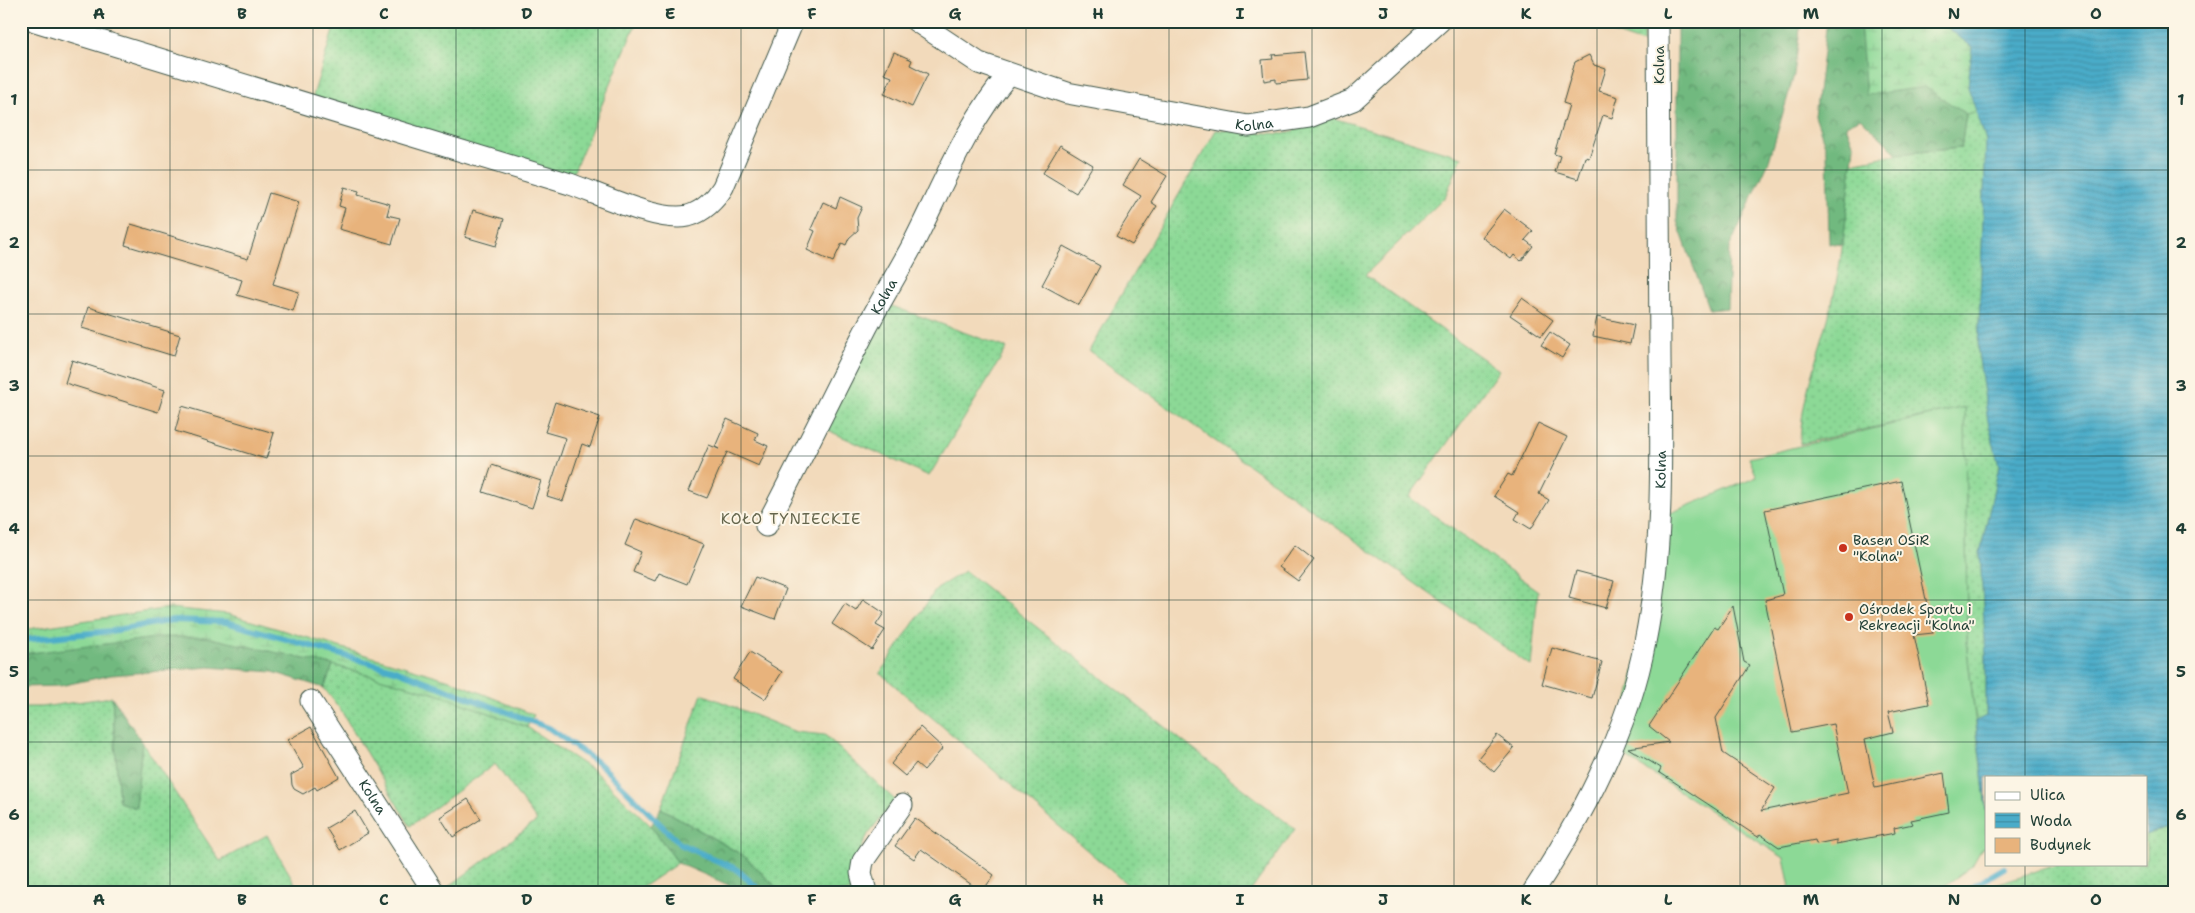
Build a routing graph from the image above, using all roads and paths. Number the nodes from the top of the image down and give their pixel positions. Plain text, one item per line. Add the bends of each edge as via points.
1 (35, 21) edge
2 (793, 21) edge
3 (916, 21) edge
4 (1440, 21) edge
5 (1658, 21) edge
6 (1009, 74) junction
7 (766, 526) dead end
8 (311, 701) dead end
9 (902, 805) dead end
10 (434, 892) edge
11 (866, 892) edge
12 (1533, 892) edge

1 - 2 street via 570,184 657,215 689,216 716,200 723,187
3 - 6 street, Kolna via 979,63
4 - 6 street, Kolna via 1353,100 1309,117 1248,126 1067,94
5 - 12 street, Kolna via 1662,434 1660,513 1650,610 1635,680 1609,753 1574,826
6 - 7 street, Kolna via 991,95 954,157 912,247
8 - 10 street, Kolna
9 - 11 street via 863,861 861,873

